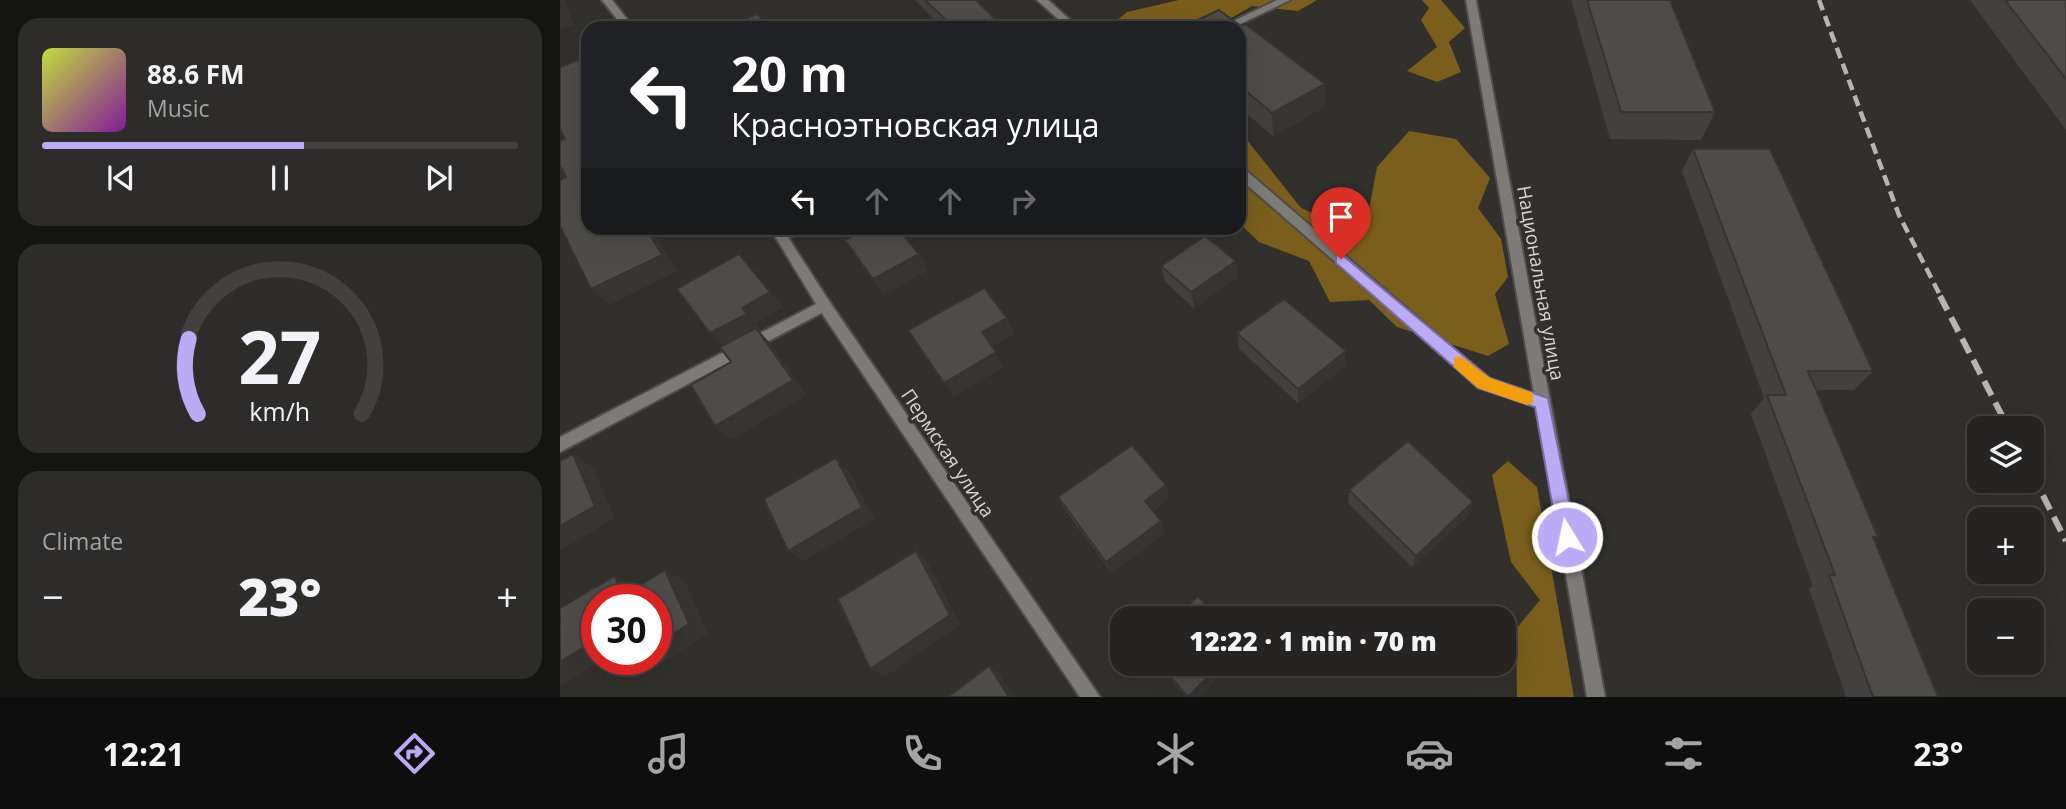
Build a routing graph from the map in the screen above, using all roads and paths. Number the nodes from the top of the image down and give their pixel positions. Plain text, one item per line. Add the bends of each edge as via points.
1 (607, 0) edge
2 (1042, 0) edge
3 (1285, 0) edge
4 (1471, 0) edge
5 (624, 21) edge
6 (1066, 21) edge
7 (1239, 21) edge
8 (1246, 177) edge
9 (787, 235) edge
10 (824, 305) junction
11 (1542, 403) junction
12 (560, 445) edge
13 (1091, 697) edge
14 (1596, 697) edge

1 - 5 street
2 - 6 street
3 - 7 street
4 - 11 street, Национальная улица
8 - 11 street via 1484,383
9 - 10 street, Пермская улица
10 - 12 street
10 - 13 street, Пермская улица
11 - 14 street, Национальная улица

